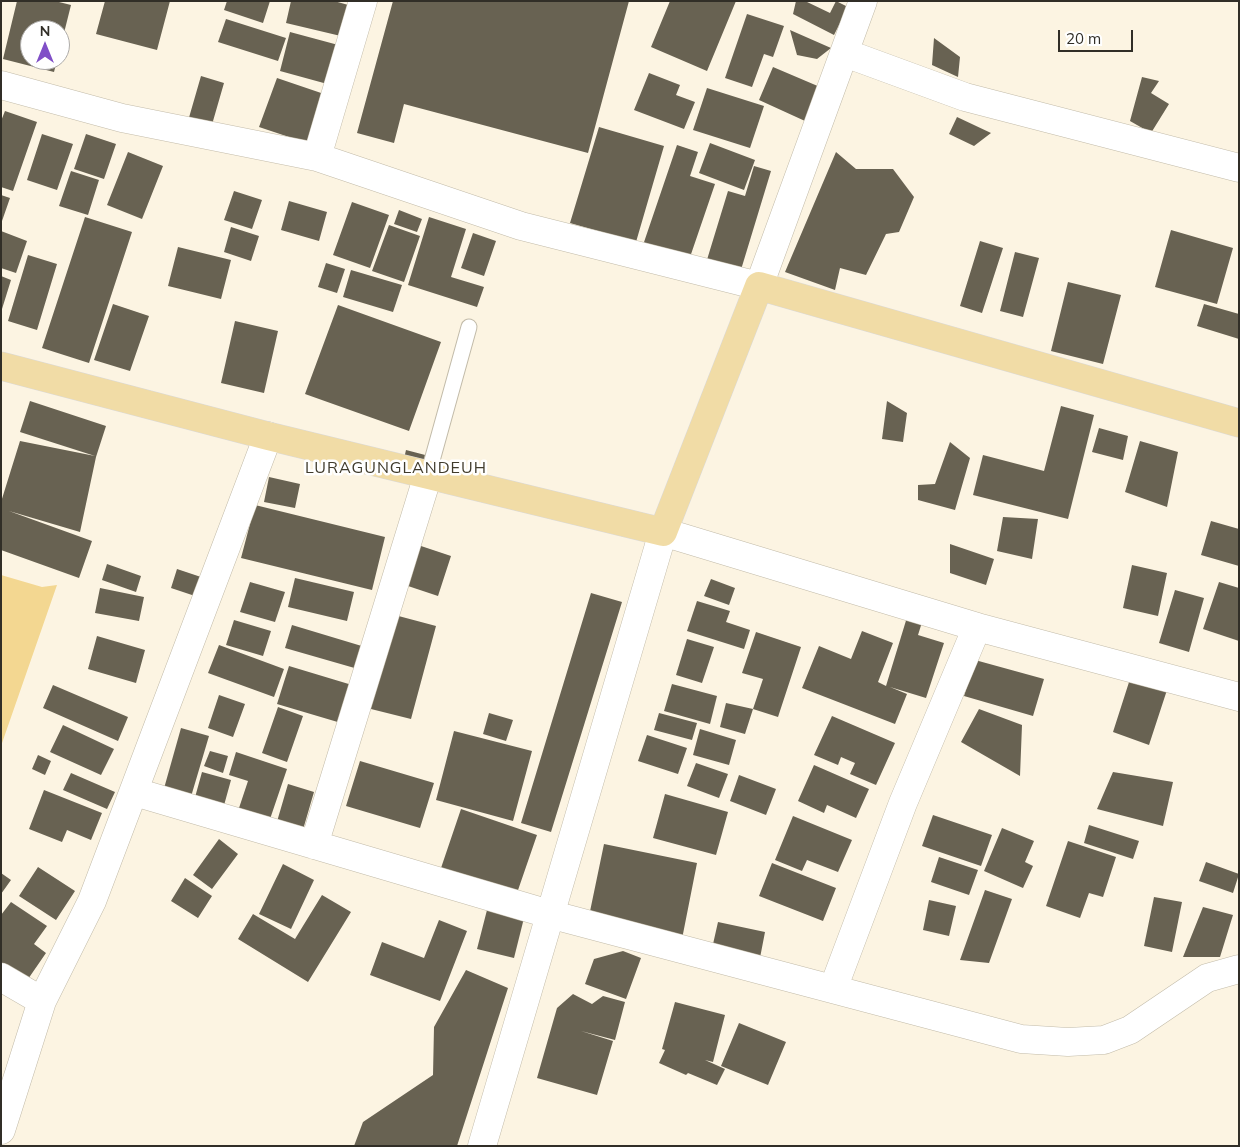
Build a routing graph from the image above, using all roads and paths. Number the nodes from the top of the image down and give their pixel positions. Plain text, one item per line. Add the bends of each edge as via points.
1 (363, 1) edge
2 (863, 1) edge
3 (845, 53) junction
4 (1, 84) edge
5 (317, 158) junction
6 (1239, 168) edge
7 (759, 286) junction
8 (469, 327) dead end
9 (1, 366) edge
10 (1239, 424) edge
11 (268, 436) junction
12 (428, 475) junction
13 (664, 532) junction
14 (976, 627) junction
15 (1239, 697) edge
16 (135, 792) junction
17 (314, 844) junction
18 (549, 914) junction
19 (1239, 969) edge
20 (1, 977) edge
21 (834, 989) junction
22 (42, 1001) junction
23 (1, 1130) edge
24 (482, 1146) edge

1 - 5 street
2 - 3 street
3 - 6 street via 965,97
3 - 7 street
4 - 5 street via 122,118
5 - 7 street via 521,226
7 - 10 main road
7 - 13 main road
8 - 12 lane
9 - 11 main road
11 - 12 main road
11 - 16 street
12 - 13 main road
12 - 17 street
13 - 14 street
13 - 18 street
14 - 15 street
14 - 21 street via 902,803
16 - 17 street
16 - 22 street via 92,901
17 - 18 street
18 - 21 street
18 - 24 street
19 - 21 street via 1207,978 1130,1030 1104,1040 1021,1040
20 - 22 street
22 - 23 street

